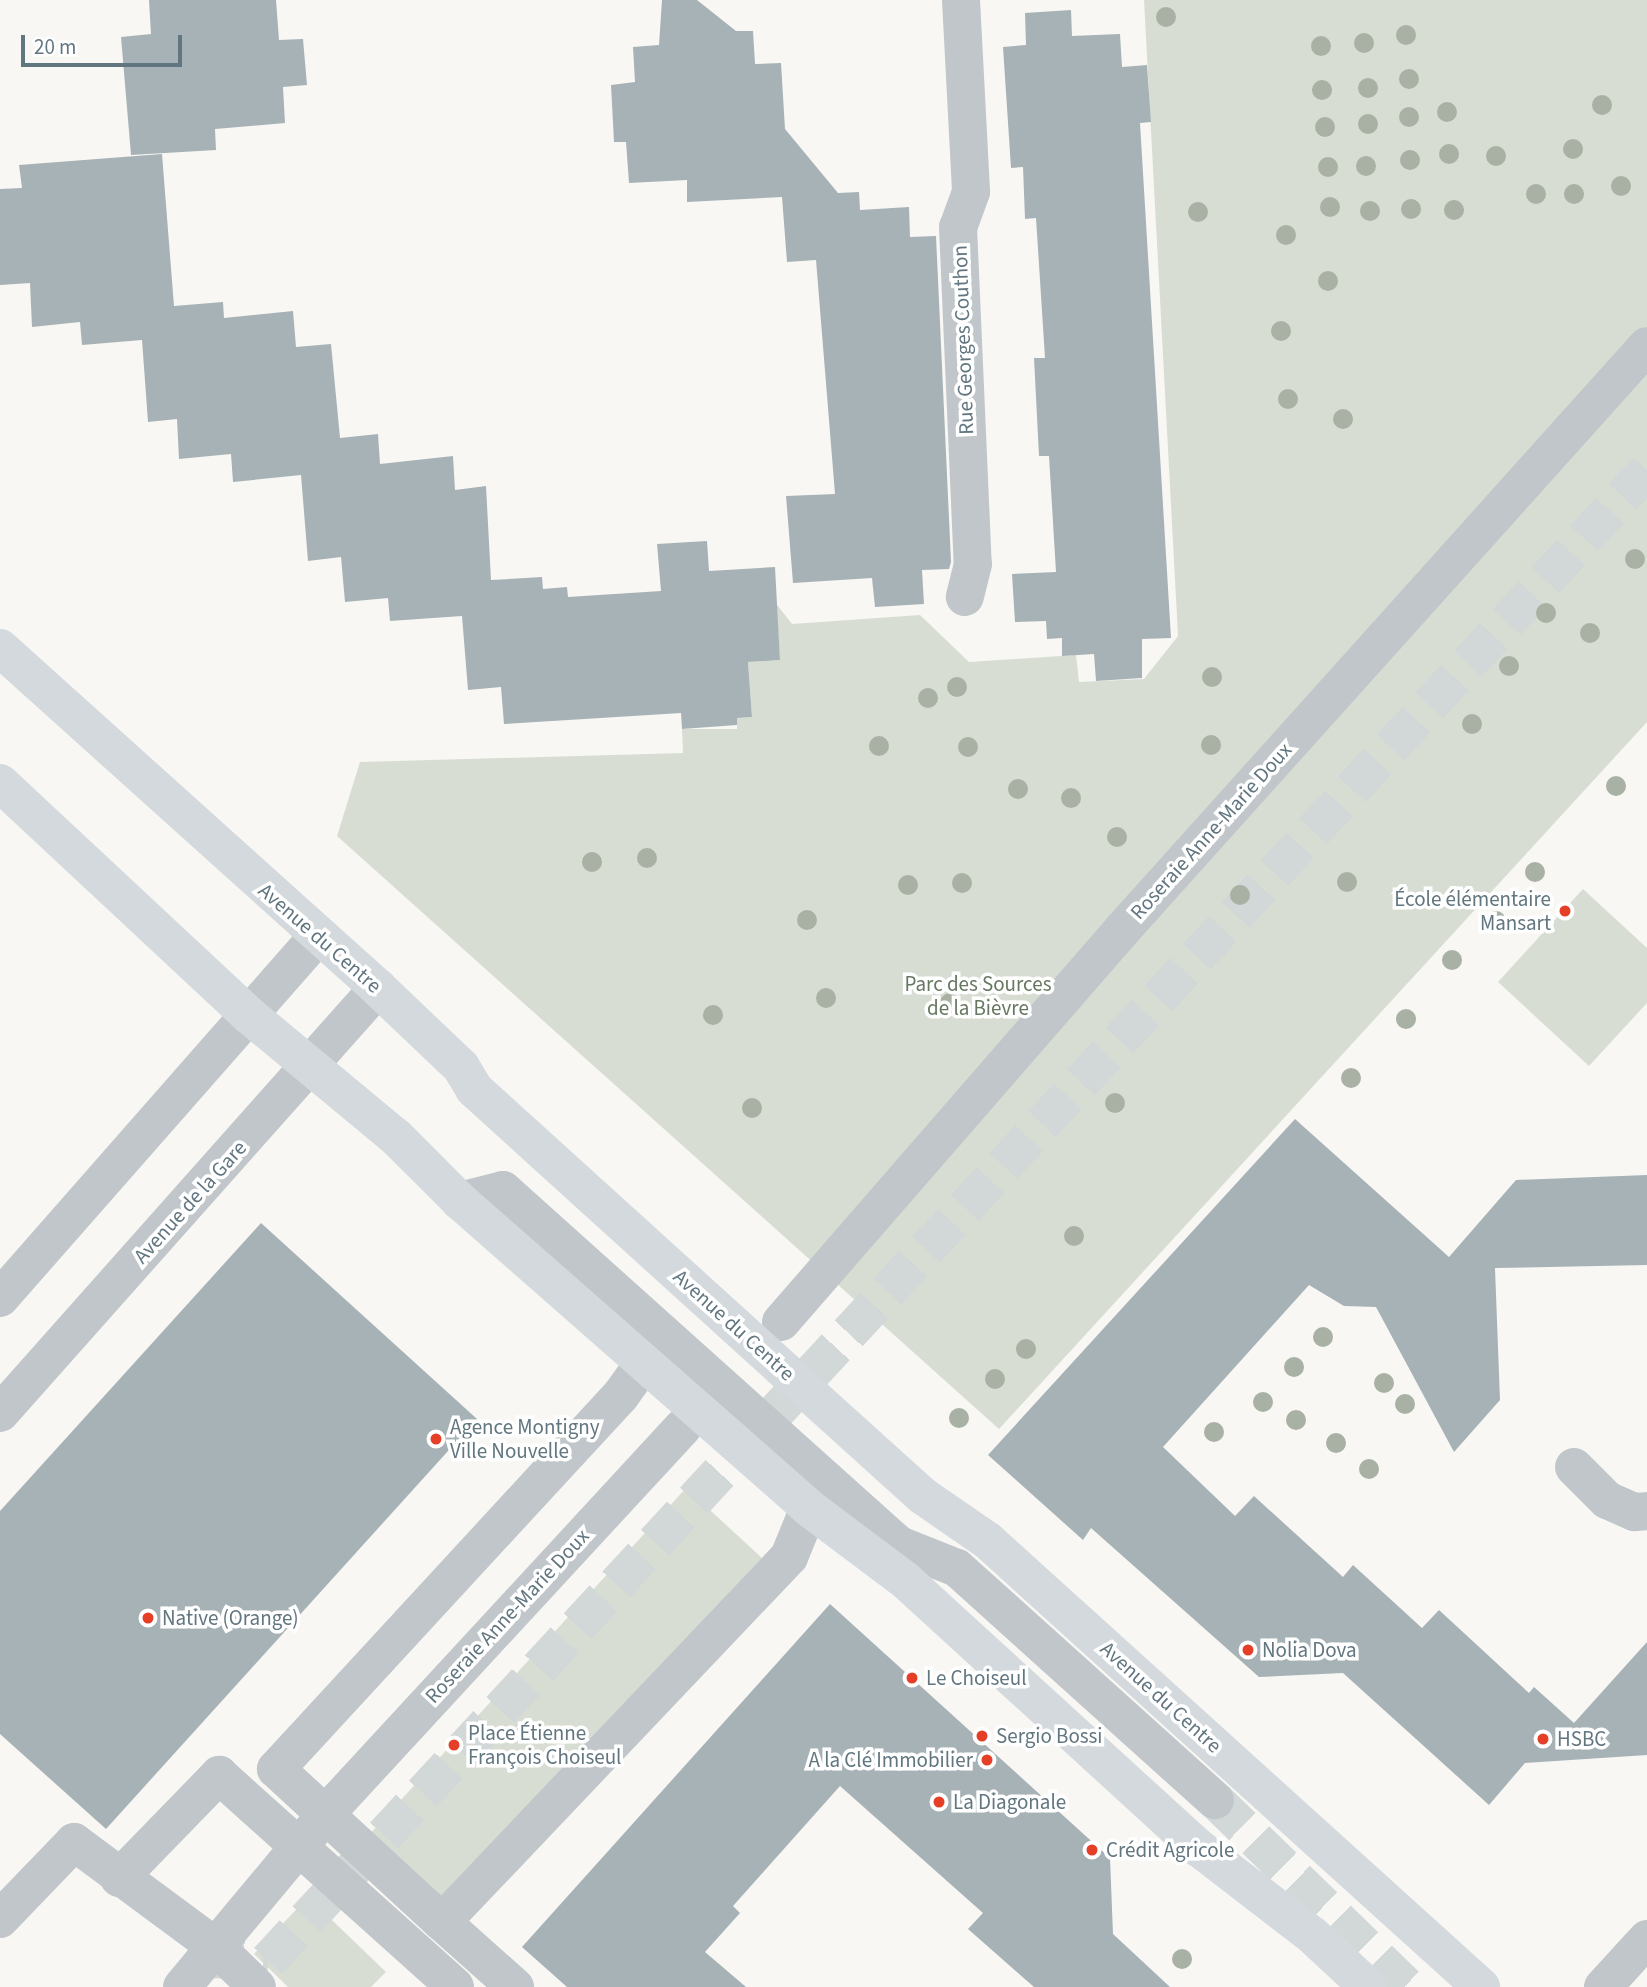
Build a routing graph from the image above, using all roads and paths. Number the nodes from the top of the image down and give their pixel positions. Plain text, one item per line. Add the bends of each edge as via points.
1 (961, 0) edge
2 (1647, 346) edge
3 (965, 597) dead end
4 (0, 648) edge
5 (0, 783) edge
6 (317, 937) junction
7 (378, 988) junction
8 (250, 1016) junction
9 (310, 1066) junction
10 (460, 1201) junction
11 (0, 1298) edge
12 (781, 1322) dead end
13 (646, 1360) junction
14 (0, 1413) edge
15 (683, 1427) dead end
16 (1574, 1466) dead end
17 (923, 1496) junction
18 (809, 1508) junction
19 (860, 1509) junction
20 (1647, 1511) edge
21 (867, 1551) junction
22 (957, 1568) junction
23 (1215, 1800) tunnel mouth
24 (315, 1828) junction
25 (119, 1878) junction
26 (0, 1919) edge
27 (442, 1922) junction
28 (1647, 1939) edge
29 (201, 1965) edge
30 (484, 1974) edge
31 (257, 1987) edge
32 (455, 1987) edge
33 (515, 1987) edge
34 (1368, 1987) edge
35 (1481, 1987) edge
36 (1603, 1987) edge

1 - 3 street, Rue Georges Couthon via 971,192 958,227 973,564
2 - 12 street, Roseraie Anne-Marie Doux via 1122,930
4 - 6 main road, Avenue du Centre
5 - 8 main road
6 - 7 main road, Avenue du Centre
6 - 8 street
7 - 9 street, Avenue de la Gare
7 - 17 main road, Avenue du Centre via 461,1067 474,1089
8 - 9 main road
8 - 11 street
9 - 10 main road via 396,1137
9 - 14 street, Avenue de la Gare
10 - 13 main road
10 - 19 street via 503,1190
13 - 18 main road
13 - 27 street via 621,1395 276,1769
15 - 24 street, Roseraie Anne-Marie Doux
16 - 20 street via 1607,1500 1634,1512
17 - 22 street
17 - 35 main road, Avenue du Centre via 988,1541
18 - 21 main road
18 - 27 street via 789,1557
19 - 21 street
19 - 22 street via 899,1545
21 - 34 main road via 905,1580 1199,1848 1312,1935
22 - 23 street
24 - 25 street via 219,1775
24 - 29 street, Roseraie Anne-Marie Doux
24 - 32 street
25 - 26 street via 74,1842
25 - 29 street
27 - 30 street
28 - 36 street
29 - 31 street
30 - 33 street

